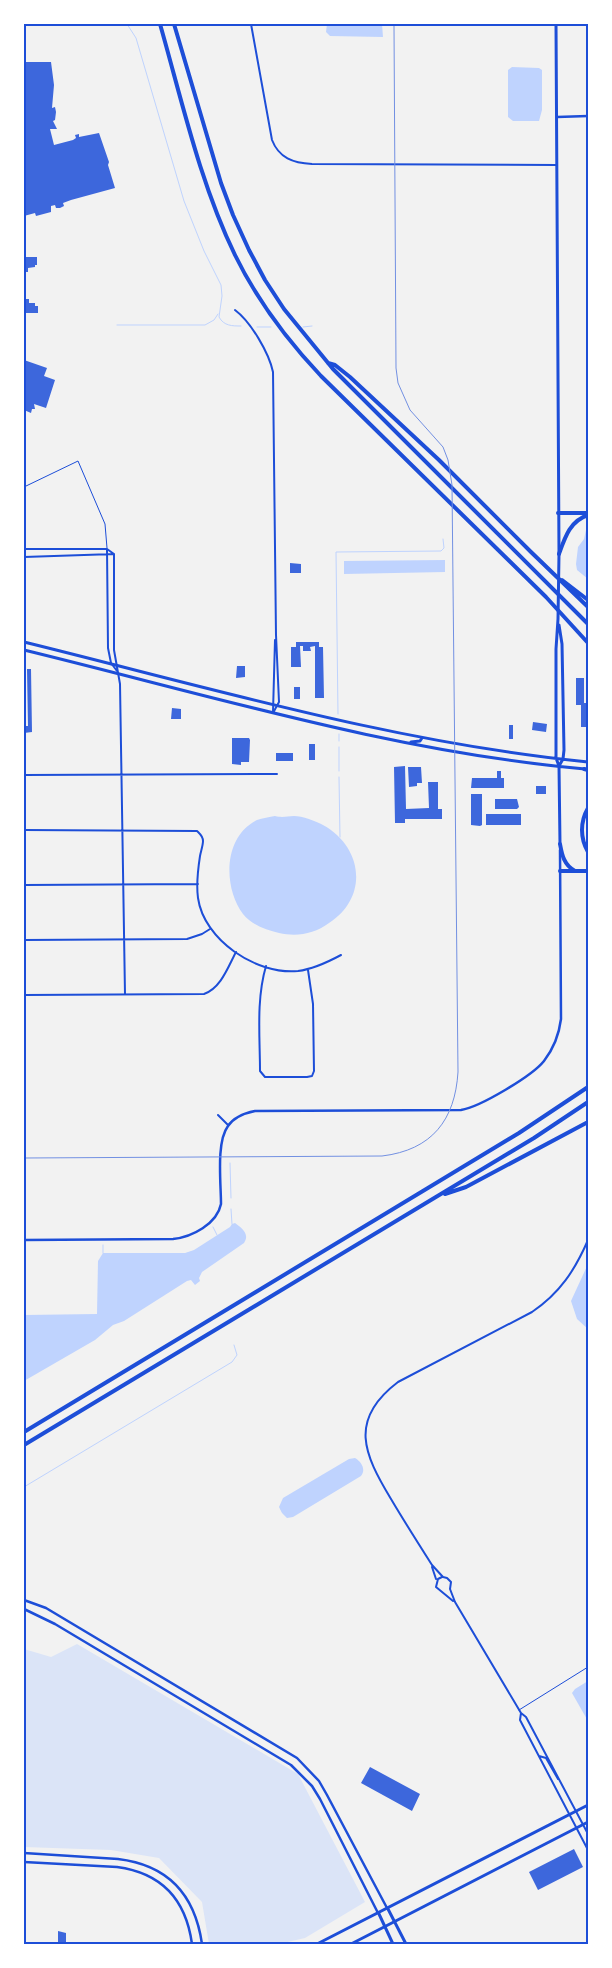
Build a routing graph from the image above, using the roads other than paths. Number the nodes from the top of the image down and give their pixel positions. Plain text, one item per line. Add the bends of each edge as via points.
1 (160, 24) edge
2 (174, 24) edge
3 (251, 24) edge
4 (556, 24) edge
5 (588, 116) edge
6 (557, 117) junction
7 (557, 165) junction
8 (235, 310) dead end
9 (328, 363) junction
10 (24, 487) edge
11 (558, 513) junction
12 (588, 514) edge
13 (24, 549) edge
14 (107, 549) junction
15 (114, 554) junction
16 (559, 554) junction
17 (107, 555) junction
18 (24, 557) edge
19 (571, 589) junction
20 (588, 600) edge
21 (107, 607) junction
22 (588, 607) edge
23 (114, 608) junction
24 (558, 620) junction
25 (588, 624) edge
26 (276, 635) junction
27 (24, 642) edge
28 (588, 643) edge
29 (24, 650) edge
30 (111, 664) junction
31 (116, 665) junction
32 (119, 673) junction
33 (274, 678) junction
34 (279, 678) junction
35 (276, 705) junction
36 (274, 713) junction
37 (422, 738) junction
38 (405, 743) junction
39 (556, 758) junction
40 (563, 759) junction
41 (588, 762) edge
42 (559, 766) junction
43 (587, 769) edge
44 (277, 774) dead end
45 (24, 775) edge
46 (122, 775) junction
47 (588, 808) edge
48 (122, 829) junction
49 (24, 830) edge
50 (560, 844) junction
51 (588, 852) edge
52 (560, 871) junction
53 (575, 871) junction
54 (588, 871) edge
55 (198, 884) junction
56 (24, 885) edge
57 (123, 885) junction
58 (210, 929) junction
59 (124, 939) junction
60 (24, 940) edge
61 (236, 952) junction
62 (341, 955) dead end
63 (266, 966) junction
64 (308, 969) junction
65 (125, 994) junction
66 (24, 995) edge
67 (588, 1087) edge
68 (588, 1102) edge
69 (218, 1115) dead end
70 (588, 1122) edge
71 (228, 1125) junction
72 (438, 1196) junction
73 (24, 1240) edge
74 (588, 1240) edge
75 (24, 1432) edge
76 (24, 1445) edge
77 (432, 1565) junction
78 (443, 1577) junction
79 (437, 1581) junction
80 (450, 1589) junction
81 (444, 1592) junction
82 (24, 1600) edge
83 (454, 1602) junction
84 (24, 1609) edge
85 (588, 1668) edge
86 (519, 1710) junction
87 (521, 1713) junction
88 (539, 1756) junction
89 (561, 1783) junction
90 (588, 1805) edge
91 (576, 1811) junction
92 (570, 1814) junction
93 (588, 1822) edge
94 (583, 1824) junction
95 (577, 1828) junction
96 (588, 1834) edge
97 (588, 1850) edge
98 (24, 1853) edge
99 (24, 1862) edge
100 (388, 1909) junction
101 (379, 1914) junction
102 (394, 1922) junction
103 (384, 1927) junction
104 (192, 1944) edge
105 (202, 1944) edge
106 (317, 1944) edge
107 (351, 1944) edge
108 (393, 1944) edge
109 (406, 1944) edge

1 - 28 highway via 208,188 235,256 278,326 312,366 546,597
2 - 9 highway via 221,183 248,250 284,309
3 - 7 street via 272,140 282,156 291,161 312,164
4 - 6 main road
5 - 6 street
6 - 7 main road
7 - 11 main road
8 - 26 street via 242,315 267,352 273,372
9 - 19 highway via 350,377
9 - 25 highway
10 - 14 lane via 78,461 105,524
11 - 12 highway
11 - 16 main road
12 - 16 highway via 570,527
13 - 14 street
14 - 15 street
14 - 17 street
15 - 17 street
15 - 23 street
16 - 24 main road
17 - 18 street
17 - 21 street
19 - 20 highway
19 - 22 highway
21 - 23 street
21 - 30 street
23 - 31 street
24 - 39 main road
24 - 40 main road via 562,644
26 - 33 street
26 - 34 street
27 - 30 main road
29 - 32 main road
30 - 31 main road
30 - 32 street
31 - 32 street
31 - 35 main road
32 - 36 main road
32 - 46 street
33 - 34 street
33 - 35 street
34 - 35 street
35 - 36 street
35 - 37 main road
36 - 38 main road
37 - 38 main road
37 - 39 main road
38 - 42 main road
39 - 40 main road
39 - 42 main road
40 - 41 main road
40 - 42 main road
42 - 43 main road
42 - 50 main road
44 - 46 street
45 - 46 street
46 - 48 street
47 - 51 highway via 582,830
48 - 49 street
48 - 55 street via 197,831 203,840
48 - 57 street
50 - 52 street
50 - 53 highway via 566,865
52 - 53 highway
52 - 71 street via 561,1019 556,1042 542,1063 483,1104 472,1108 450,1111 255,1111
53 - 54 highway
55 - 57 street
55 - 58 street via 201,910
56 - 57 street
57 - 59 street
58 - 59 street via 187,939
58 - 61 street
59 - 60 street
59 - 65 street
61 - 63 street
61 - 65 street via 218,985 204,994
62 - 64 street
63 - 64 street via 289,971
63 - 64 street via 260,993 260,1071 265,1078 307,1078 314,1071 313,1004
65 - 66 street
67 - 75 highway via 519,1133
68 - 72 highway
69 - 71 street
70 - 72 highway via 466,1187
71 - 73 street via 221,1146 220,1212 210,1223 189,1235 173,1240
72 - 76 highway
74 - 77 street via 570,1275 543,1305 398,1382 379,1398 372,1409 365,1434 366,1450
77 - 78 street
77 - 79 street
78 - 79 street
78 - 80 street via 450,1582
79 - 81 street via 437,1589
80 - 81 street
80 - 83 street
81 - 83 street
82 - 100 street via 53,1612 296,1758 313,1774 327,1795
83 - 86 street
84 - 101 street via 59,1625 291,1765 320,1799
85 - 86 lane
86 - 87 street
87 - 88 street via 520,1720
87 - 89 street via 526,1716
88 - 89 street via 546,1758
88 - 92 street
89 - 91 street
90 - 91 main road
91 - 92 main road
91 - 94 street
92 - 95 street
92 - 100 main road
93 - 94 main road
94 - 95 main road
94 - 96 street
95 - 97 street
95 - 102 main road
98 - 105 street via 118,1859 149,1866 178,1886 189,1901
99 - 104 street via 117,1867 146,1874 159,1881 181,1906 190,1927
100 - 101 main road
100 - 102 main road
101 - 103 main road
101 - 106 main road
102 - 103 main road
102 - 109 main road
103 - 107 main road
103 - 108 main road

